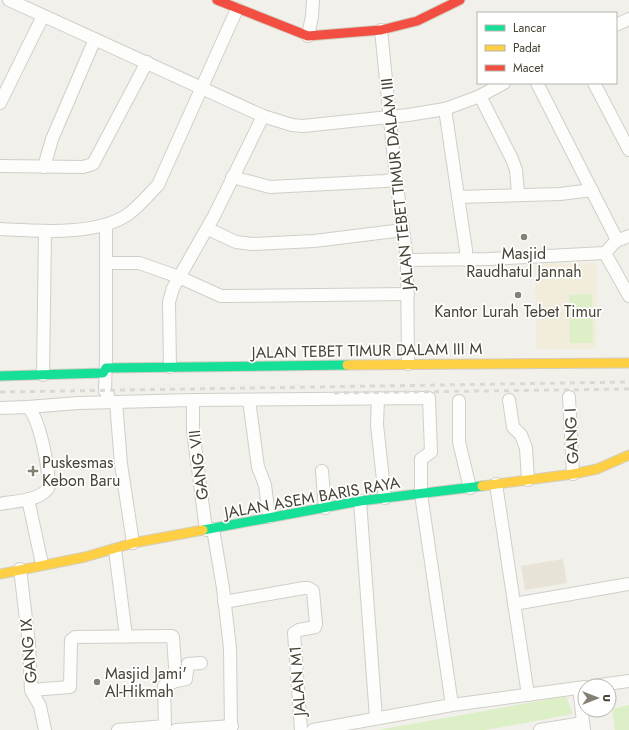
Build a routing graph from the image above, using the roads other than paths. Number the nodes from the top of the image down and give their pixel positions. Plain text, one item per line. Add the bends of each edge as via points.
1 (9, 0) edge
2 (217, 0) edge
3 (313, 0) edge
4 (460, 0) edge
5 (237, 9) junction
6 (43, 16) junction
7 (629, 19) edge
8 (617, 25) edge
9 (381, 30) junction
10 (308, 36) junction
11 (95, 39) junction
12 (147, 62) junction
13 (502, 84) edge
14 (538, 84) edge
15 (595, 84) edge
16 (201, 86) junction
17 (480, 96) junction
18 (0, 103) edge
19 (445, 109) junction
20 (263, 116) junction
21 (391, 116) junction
22 (629, 150) edge
23 (0, 166) edge
24 (44, 166) junction
25 (232, 177) junction
26 (396, 179) junction
27 (592, 190) junction
28 (518, 194) junction
29 (458, 196) junction
30 (106, 225) junction
31 (0, 229) edge
32 (208, 229) junction
33 (403, 230) junction
34 (45, 232) junction
35 (629, 236) edge
36 (616, 241) junction
37 (605, 253) junction
38 (407, 260) junction
39 (466, 260) junction
40 (107, 264) junction
41 (179, 277) junction
42 (408, 294) junction
43 (629, 296) edge
44 (629, 363) edge
45 (408, 364) junction
46 (170, 367) junction
47 (106, 368) junction
48 (43, 375) junction
49 (0, 376) edge
50 (569, 397) dead end
51 (378, 398) junction
52 (193, 400) junction
53 (249, 400) junction
54 (508, 400) dead end
55 (459, 401) dead end
56 (112, 402) junction
57 (28, 407) junction
58 (0, 408) edge
59 (629, 455) edge
60 (322, 471) dead end
61 (573, 474) junction
62 (528, 480) junction
63 (496, 484) junction
64 (470, 488) junction
65 (421, 494) junction
66 (385, 498) junction
67 (28, 499) junction
68 (360, 501) junction
69 (0, 504) edge
70 (325, 508) junction
71 (269, 517) junction
72 (209, 529) junction
73 (133, 543) junction
74 (115, 550) junction
75 (42, 564) junction
76 (20, 569) junction
77 (0, 574) edge
78 (629, 584) edge
79 (224, 602) junction
80 (514, 604) junction
81 (126, 636) junction
82 (201, 663) dead end
83 (629, 680) edge
84 (176, 681) junction
85 (617, 682) edge
86 (577, 689) edge
87 (31, 690) junction
88 (528, 695) junction
89 (452, 705) junction
90 (376, 718) junction
91 (584, 727) edge
92 (232, 728) edge
93 (45, 730) edge
94 (118, 730) edge
95 (176, 730) edge
96 (301, 730) edge
97 (313, 730) edge
98 (540, 730) edge

1 - 6 street
2 - 5 street
3 - 10 street
4 - 9 street via 417,21
5 - 10 street
5 - 16 street
6 - 11 street
6 - 18 street
7 - 8 street
9 - 10 street
9 - 21 street, JALAN TEBET TIMUR DALAM III
11 - 12 street
11 - 24 street via 52,139
12 - 16 street
12 - 24 street via 93,164 83,167
13 - 17 street
14 - 27 street
15 - 22 street
16 - 20 street
16 - 30 street via 158,185 127,215
17 - 19 street
17 - 28 street via 512,159 516,170
19 - 21 street
19 - 29 street
20 - 21 street via 304,126
20 - 25 street
21 - 26 street, JALAN TEBET TIMUR DALAM III
23 - 24 street
25 - 26 street via 270,187
25 - 32 street
26 - 33 street, JALAN TEBET TIMUR DALAM III
27 - 28 street via 560,194
27 - 36 street
28 - 29 street
29 - 39 street
30 - 34 street
30 - 40 street
31 - 34 street
32 - 33 street via 236,242 252,244 314,241
32 - 41 street
33 - 38 street, JALAN TEBET TIMUR DALAM III
34 - 48 street
35 - 36 street
36 - 37 street
37 - 39 street
37 - 43 street
38 - 39 street
38 - 42 street, JALAN TEBET TIMUR DALAM III
40 - 41 street via 139,263
40 - 47 street
41 - 42 street via 221,296
41 - 46 street via 169,302
42 - 45 street, JALAN TEBET TIMUR DALAM III
44 - 45 street, JALAN TEBET TIMUR DALAM III M
45 - 46 street, JALAN TEBET TIMUR DALAM III M
46 - 47 street, JALAN TEBET TIMUR DALAM III M
47 - 48 street, JALAN TEBET TIMUR DALAM III M via 103,373
47 - 56 street via 105,391
48 - 49 street
50 - 61 street, GANG I
51 - 53 street
51 - 65 street via 428,397 430,400 431,452 421,459
51 - 66 street via 377,425
52 - 53 street
52 - 56 street
52 - 72 street, GANG VII via 193,430
53 - 71 street via 258,467 265,485
54 - 62 street via 513,426 521,435 526,448
55 - 64 street via 459,442
56 - 57 street via 42,404
56 - 73 street
57 - 58 street
57 - 67 street via 35,416 40,430 49,486 44,493
59 - 61 street, JALAN ASEM BARIS RAYA via 597,468
60 - 70 street
61 - 62 street, JALAN ASEM BARIS RAYA
62 - 63 street, JALAN ASEM BARIS RAYA
63 - 64 street, JALAN ASEM BARIS RAYA
63 - 80 street
64 - 65 street, JALAN ASEM BARIS RAYA
65 - 66 street, JALAN ASEM BARIS RAYA
65 - 89 street
66 - 68 street, JALAN ASEM BARIS RAYA
67 - 69 street
67 - 75 street
68 - 70 street, JALAN ASEM BARIS RAYA
68 - 90 street
70 - 71 street, JALAN ASEM BARIS RAYA
71 - 72 street, JALAN ASEM BARIS RAYA
72 - 73 street, JALAN ASEM BARIS RAYA
72 - 79 street, GANG VII
73 - 74 street, JALAN ASEM BARIS RAYA
74 - 75 street, JALAN ASEM BARIS RAYA
74 - 81 street
75 - 76 street, JALAN ASEM BARIS RAYA
76 - 77 street, JALAN ASEM BARIS RAYA
76 - 87 street, GANG IX via 30,644
78 - 80 street
79 - 92 street, GANG VII via 230,648
79 - 96 street, JALAN M1 via 311,589 314,596 315,627 294,633
80 - 88 street
81 - 84 street via 173,637
81 - 87 street via 73,638 70,687
82 - 84 street via 188,664 186,680
83 - 85 street
84 - 94 street via 164,686 165,726
86 - 88 street
87 - 93 street, GANG IX via 40,706
88 - 89 street
89 - 90 street
90 - 97 street
91 - 98 street
92 - 95 street

